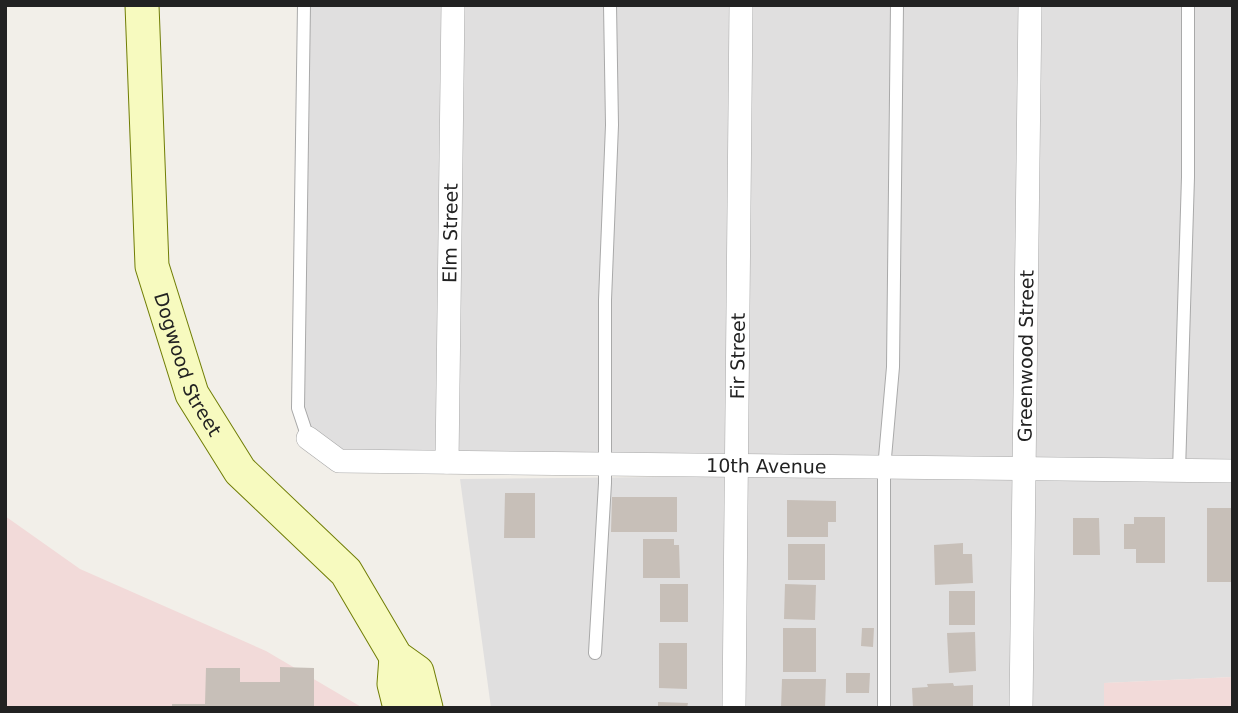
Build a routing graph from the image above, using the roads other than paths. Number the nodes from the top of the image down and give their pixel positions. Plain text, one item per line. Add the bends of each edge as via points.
1 (142, 5) edge
2 (304, 5) edge
3 (453, 5) edge
4 (610, 5) edge
5 (741, 5) edge
6 (897, 5) edge
7 (1030, 5) edge
8 (1188, 5) edge
9 (307, 438) joint
10 (447, 462) junction
11 (604, 464) junction
12 (736, 467) junction
13 (884, 468) junction
14 (1024, 471) junction
15 (1179, 471) junction
16 (1233, 471) edge
17 (595, 653) dead end
18 (396, 657) junction
19 (400, 708) edge
20 (426, 708) edge
21 (734, 708) edge
22 (884, 708) edge
23 (1021, 708) edge

1 - 18 main road, Dogwood Street via 152,266 192,394 240,471 346,572
2 - 9 lane via 298,408
3 - 10 street, Elm Street
4 - 11 lane
5 - 12 street, Fir Street
6 - 13 lane via 893,367
7 - 14 street, Greenwood Street
8 - 15 lane
9 - 10 street, 10th Avenue via 340,461
10 - 11 street, 10th Avenue
11 - 12 street, 10th Avenue
11 - 17 lane
12 - 13 street, 10th Avenue
12 - 21 street, Fir Street
13 - 14 street, 10th Avenue
13 - 22 lane
14 - 15 street, 10th Avenue
14 - 23 street, Greenwood Street
15 - 16 street, 10th Avenue
18 - 19 main road via 394,684
18 - 20 main road, Dogwood Street via 417,671

